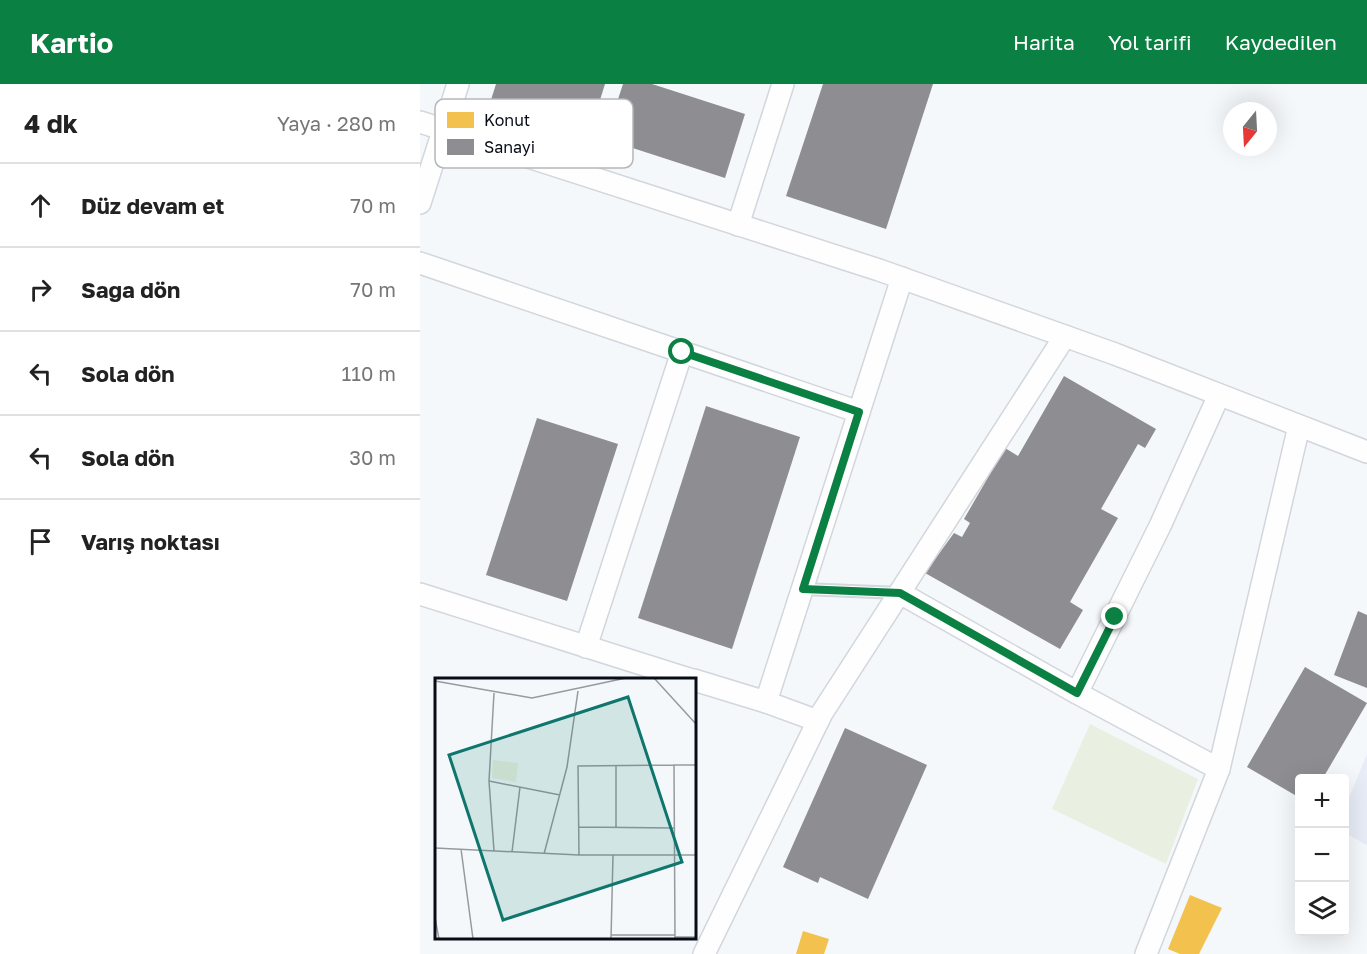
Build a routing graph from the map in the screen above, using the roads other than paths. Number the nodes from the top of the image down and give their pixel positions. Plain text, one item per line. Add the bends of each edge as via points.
1 (458, 84) edge
2 (783, 84) edge
3 (453, 99) edge
4 (420, 122) edge
5 (435, 127) edge
6 (435, 157) edge
7 (562, 168) edge
8 (420, 203) edge
9 (738, 225) junction
10 (420, 263) edge
11 (902, 278) junction
12 (1065, 336) junction
13 (682, 352) junction
14 (1219, 395) junction
15 (859, 412) junction
16 (1299, 426) junction
17 (1367, 452) edge
18 (803, 589) junction
19 (900, 593) junction
20 (420, 594) edge
21 (586, 647) junction
22 (687, 678) edge
23 (696, 681) edge
24 (1077, 693) junction
25 (766, 702) junction
26 (818, 721) junction
27 (1219, 769) junction
28 (704, 954) edge
29 (1146, 954) edge

1 - 3 street
2 - 9 street
4 - 5 street
6 - 8 street
7 - 9 street
9 - 11 street
10 - 13 street
11 - 12 street
11 - 15 street
12 - 14 street
12 - 19 street
13 - 15 street
13 - 21 street
14 - 16 street
14 - 24 street via 1160,526
15 - 18 street
16 - 17 street
16 - 27 street
18 - 19 lane
18 - 25 street
19 - 24 street
19 - 26 street
20 - 21 street
21 - 22 street
23 - 25 street
24 - 27 street
25 - 26 street
26 - 28 street
27 - 29 street

